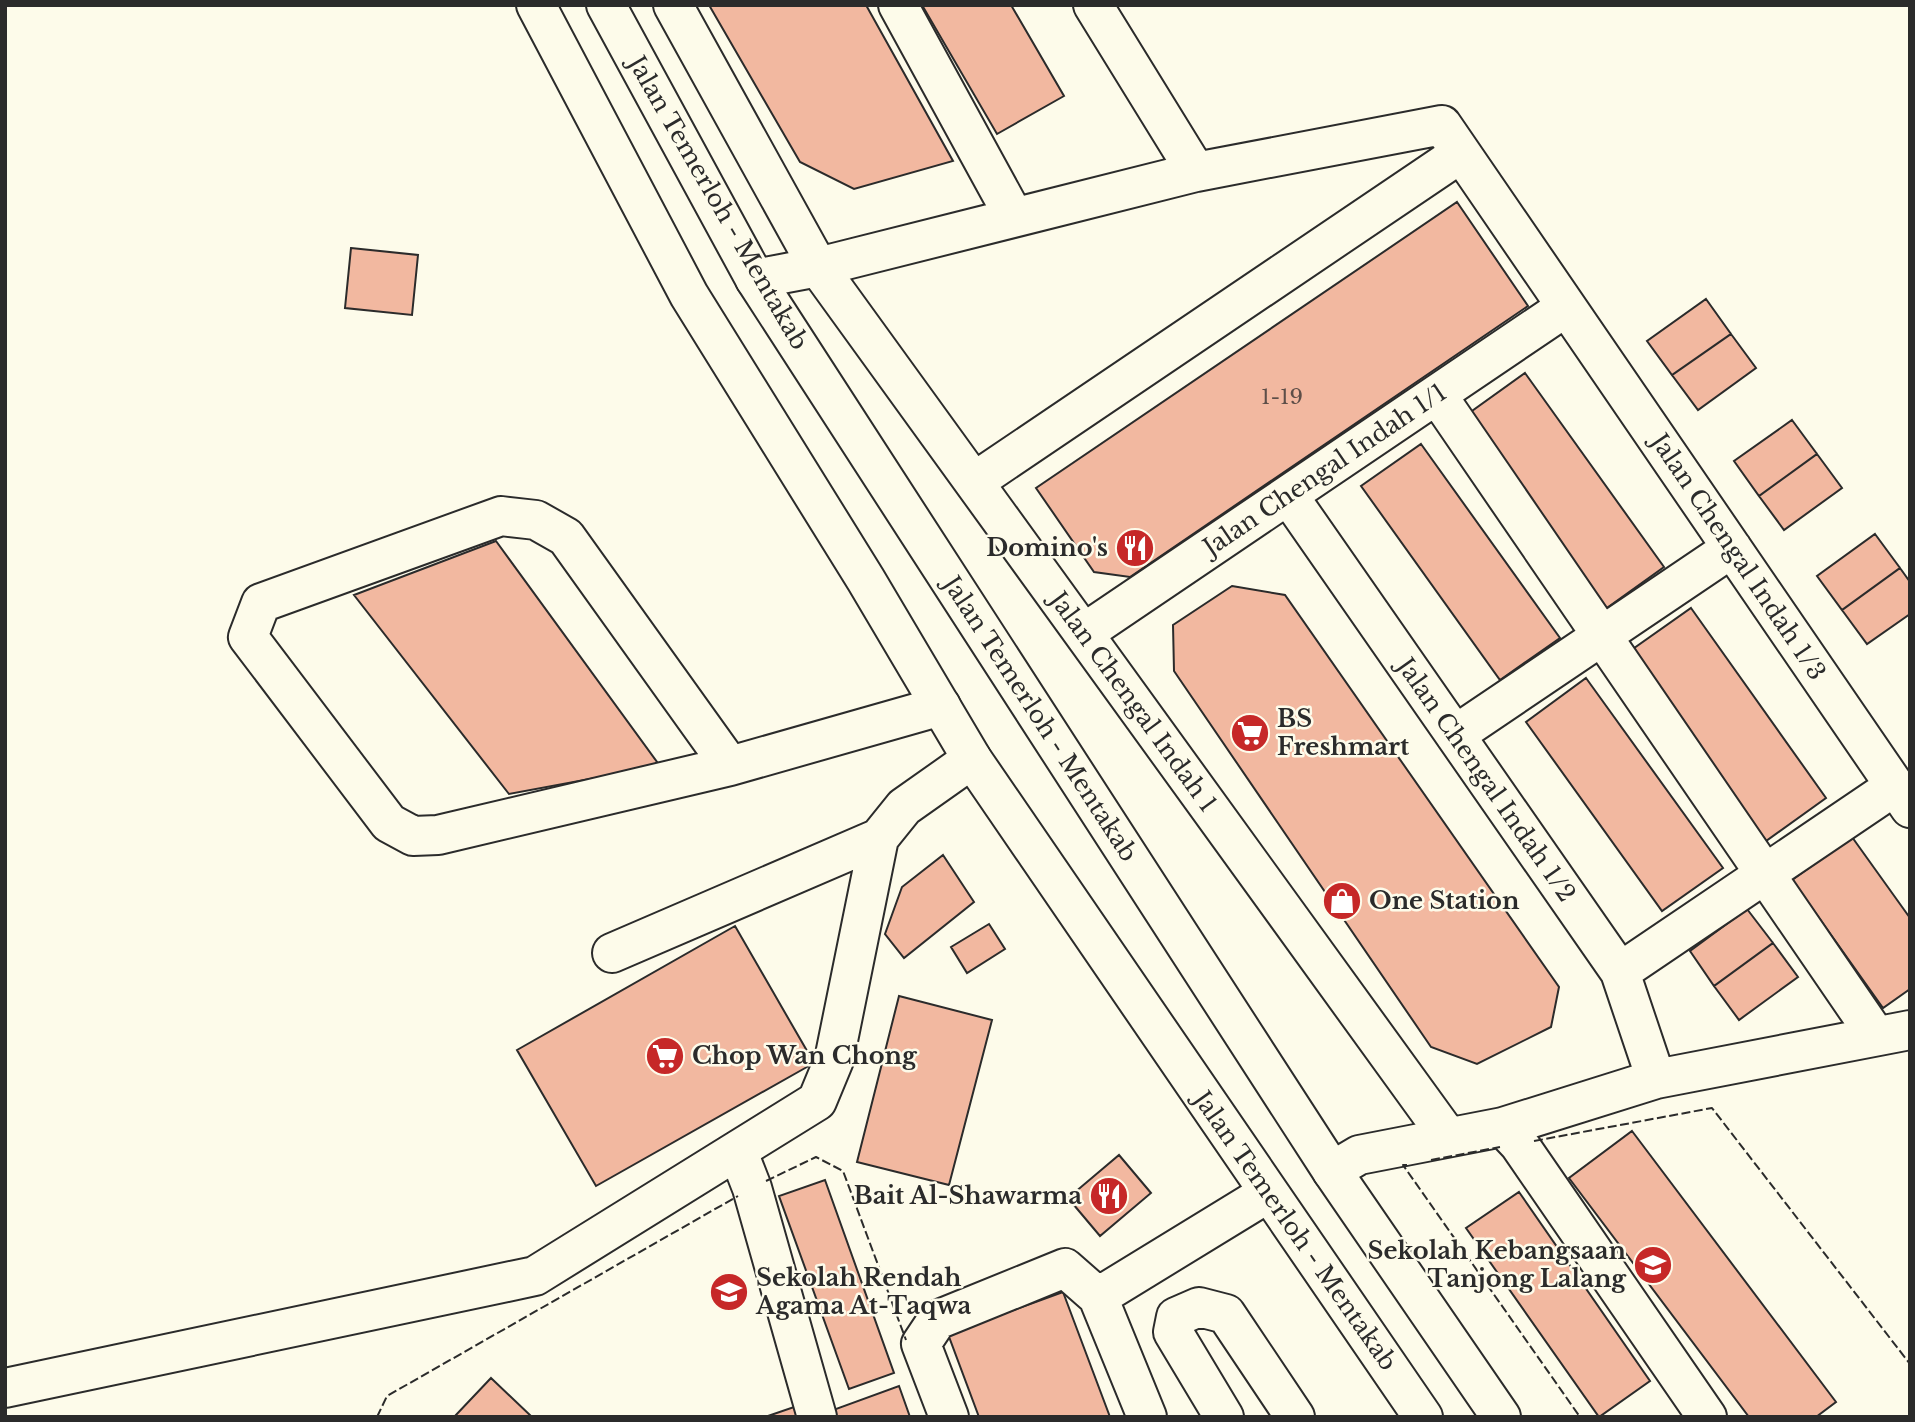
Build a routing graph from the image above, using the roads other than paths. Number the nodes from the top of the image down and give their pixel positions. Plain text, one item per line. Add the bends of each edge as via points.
1 (536, 5) edge
2 (606, 5) edge
3 (673, 5) edge
4 (898, 5) edge
5 (1093, 5) edge
6 (1461, 153) junction
7 (1196, 172) junction
8 (1014, 216) junction
9 (818, 267) junction
10 (755, 279) junction
11 (1566, 307) junction
12 (1437, 395) junction
13 (974, 482) junction
14 (1289, 495) junction
15 (1731, 548) junction
16 (1084, 633) junction
17 (1602, 635) junction
18 (941, 705) junction
19 (1455, 734) junction
20 (972, 759) junction
21 (730, 766) junction
22 (1902, 797) edge
23 (879, 838) junction
24 (1765, 874) junction
25 (612, 953) dead end
26 (1620, 972) junction
27 (1893, 1033) edge
28 (1656, 1079) junction
29 (1503, 1127) junction
30 (1448, 1137) junction
31 (738, 1152) junction
32 (1332, 1171) junction
33 (1268, 1193) junction
34 (1098, 1297) junction
35 (5, 1388) edge
36 (817, 1417) edge
37 (949, 1417) edge
38 (1147, 1417) edge
39 (1224, 1417) edge
40 (1295, 1417) edge
41 (1423, 1417) edge
42 (1501, 1417) edge
43 (1707, 1417) edge

1 - 18 street, Jalan Temerloh - Mentakab via 689,295
2 - 10 street, Jalan Temerloh - Mentakab
3 - 9 street, Jalan Chengal Indah 1
4 - 8 street
5 - 7 street
6 - 7 street, Jalan Chengal Indah 1/3 via 1442,125
6 - 11 street, Jalan Chengal Indah 1/3
6 - 13 street
7 - 8 street
8 - 9 street
9 - 10 street
9 - 13 street, Jalan Chengal Indah 1
10 - 32 street, Jalan Temerloh - Mentakab
11 - 12 street, Jalan Chengal Indah 1/1
11 - 15 street, Jalan Chengal Indah 1/3
12 - 14 street, Jalan Chengal Indah 1/1
12 - 17 street
13 - 16 street, Jalan Chengal Indah 1
14 - 16 street, Jalan Chengal Indah 1/1
14 - 19 street, Jalan Chengal Indah 1/2
15 - 17 street
15 - 22 street, Jalan Chengal Indah 1/3
16 - 30 street, Jalan Chengal Indah 1
17 - 19 street
17 - 24 street
18 - 20 street, Jalan Temerloh - Mentakab
18 - 21 street
19 - 26 street, Jalan Chengal Indah 1/2
20 - 23 street via 904,807
20 - 33 street, Jalan Temerloh - Mentakab
21 - 21 street via 566,537 536,520 501,516 261,603 248,637 389,823 413,836 439,835
22 - 24 street
23 - 25 street
23 - 31 street via 834,1060 817,1101
24 - 26 street
24 - 27 street
26 - 28 street, Jalan Chengal Indah 1/2
27 - 28 street
28 - 29 street
29 - 30 street
29 - 43 street
30 - 32 street via 1359,1154
31 - 35 street via 535,1276
31 - 36 street
32 - 42 street, Jalan Temerloh - Mentakab
33 - 34 street
33 - 41 street, Jalan Temerloh - Mentakab
34 - 37 street via 1065,1268 937,1320 921,1344
34 - 38 street
39 - 40 street via 1173,1332 1176,1317 1199,1307 1226,1314

